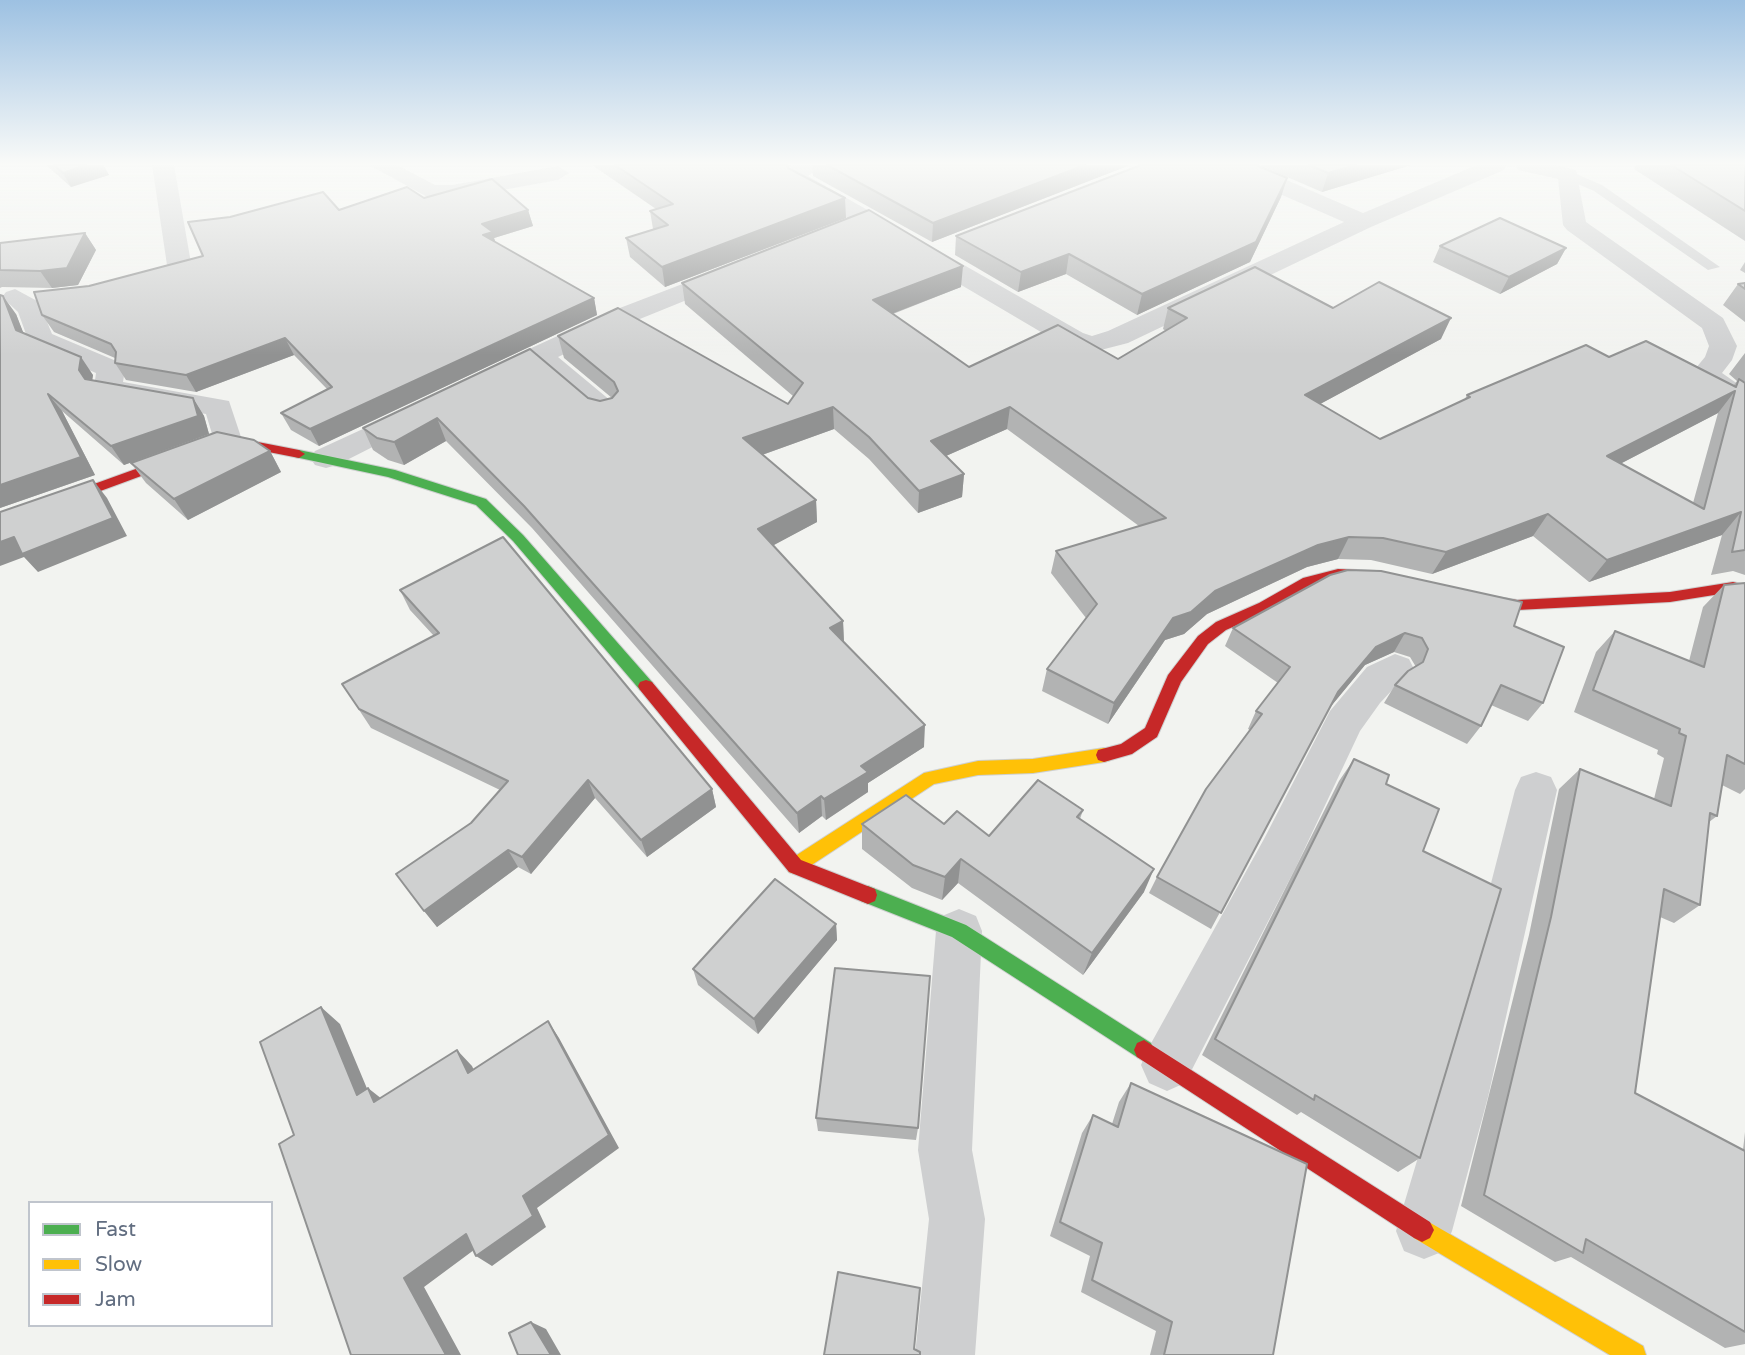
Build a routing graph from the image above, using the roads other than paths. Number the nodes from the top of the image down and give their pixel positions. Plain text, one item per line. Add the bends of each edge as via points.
1 (173, 228) edge
2 (887, 228) edge
3 (1350, 228) edge
4 (1580, 228) edge
5 (1657, 228) edge
6 (956, 244) edge
7 (930, 254) junction
8 (757, 263) edge
9 (1713, 267) dead end
10 (110, 289) edge
11 (8, 297) edge
12 (52, 299) edge
13 (539, 355) junction
14 (462, 391) edge
15 (1745, 402) edge
16 (437, 403) edge
17 (606, 412) edge
18 (228, 440) junction
19 (326, 458) junction
20 (0, 523) edge
21 (1397, 580) edge
22 (1745, 590) edge
23 (1447, 591) edge
24 (1395, 669) dead end
25 (1536, 790) dead end
26 (795, 866) junction
27 (959, 932) junction
28 (1167, 1065) junction
29 (1424, 1231) junction
30 (945, 1355) edge
31 (1634, 1355) edge

1 - 10 street via 180,269
2 - 7 street
3 - 7 street via 1118,337 1093,344 1073,339
4 - 15 street via 1714,324 1723,346 1705,374
5 - 9 lane
6 - 7 street
8 - 13 street
11 - 12 street
11 - 18 street via 30,308 40,339 111,369 108,388 219,407
13 - 14 street
13 - 17 street
16 - 19 street
18 - 19 street
18 - 20 street
19 - 26 street via 481,502 635,673
21 - 26 street via 1338,574 1308,582 1203,640 1174,679 1151,732 1126,749 1084,760 978,768 930,778
22 - 23 street via 1733,587 1670,597 1502,605
24 - 28 street via 1366,692 1344,722
25 - 29 street via 1462,1097
26 - 27 street
27 - 28 street
27 - 30 street via 945,1150 957,1219
28 - 29 street
29 - 31 street

